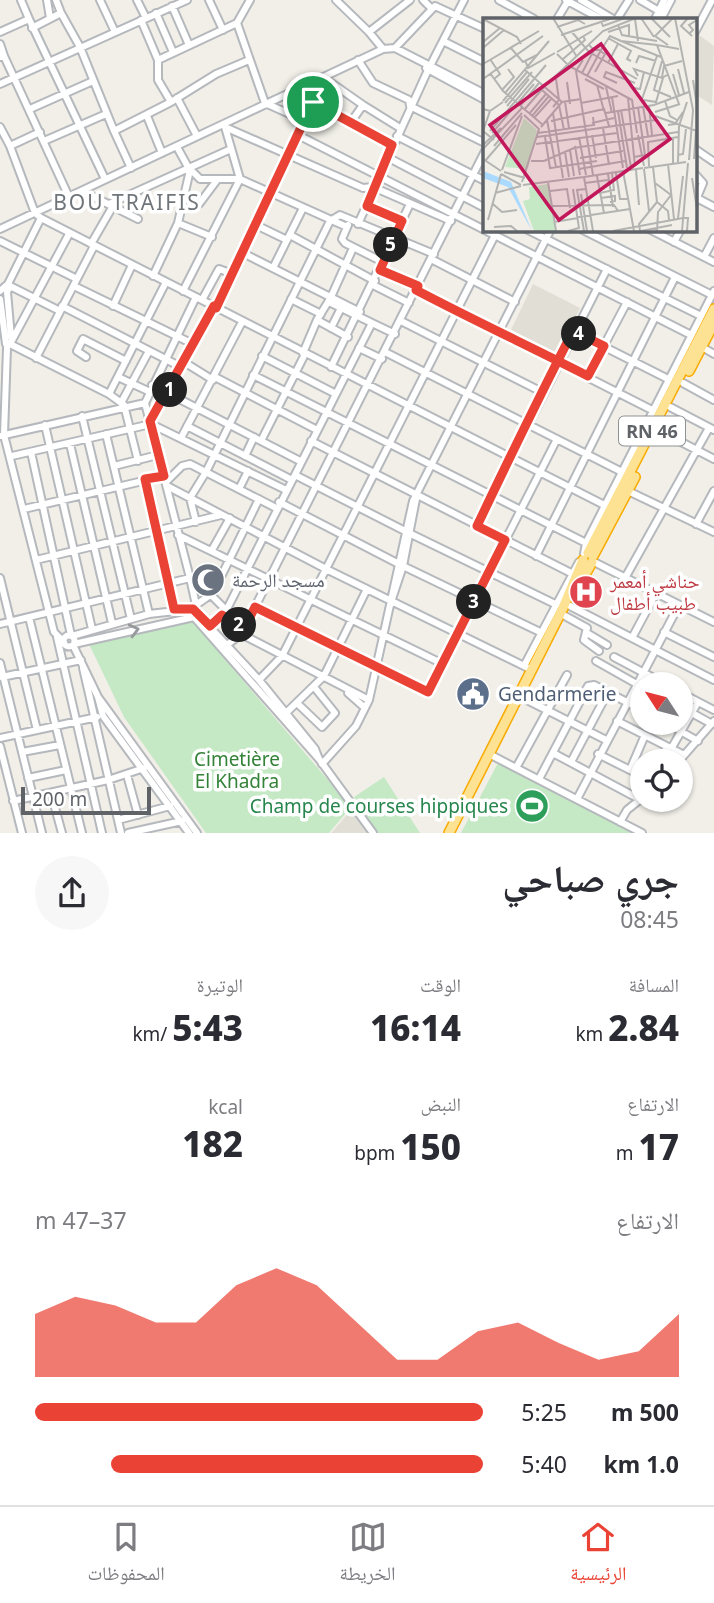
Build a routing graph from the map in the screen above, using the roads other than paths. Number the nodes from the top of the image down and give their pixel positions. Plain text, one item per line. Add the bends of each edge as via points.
1 (22, 0) edge
2 (47, 0) edge
3 (56, 0) edge
4 (110, 0) edge
5 (137, 0) edge
6 (209, 0) edge
7 (249, 0) edge
8 (336, 0) edge
9 (410, 0) edge
10 (424, 0) edge
11 (464, 0) edge
12 (629, 0) edge
13 (640, 0) edge
14 (664, 0) edge
15 (671, 0) edge
16 (712, 0) edge
17 (182, 1) edge
18 (501, 1) edge
19 (567, 1) edge
20 (101, 2) edge
21 (582, 4) edge
22 (172, 6) junction
23 (432, 9) junction
24 (61, 13) junction
25 (156, 13) junction
26 (457, 14) junction
27 (661, 17) edge
28 (50, 18) junction
29 (532, 18) edge
30 (558, 18) edge
31 (600, 18) edge
32 (613, 18) edge
33 (616, 18) edge
34 (29, 19) junction
35 (144, 19) junction
36 (237, 23) junction
37 (32, 28) junction
38 (483, 28) edge
39 (223, 30) junction
40 (696, 30) edge
41 (0, 32) edge
42 (114, 32) junction
43 (369, 32) junction
44 (443, 41) junction
45 (0, 44) edge
46 (189, 45) junction
47 (80, 47) junction
48 (389, 48) junction
49 (173, 52) junction
50 (2, 56) edge
51 (249, 60) junction
52 (358, 60) junction
53 (49, 61) junction
54 (158, 61) junction
55 (483, 61) edge
56 (427, 66) junction
57 (323, 76) junction
58 (15, 77) junction
59 (93, 81) junction
60 (0, 85) edge
61 (298, 89) junction
62 (483, 93) edge
63 (65, 94) junction
64 (483, 99) edge
65 (174, 100) junction
66 (313, 102) junction
67 (265, 103) junction
68 (363, 105) junction
69 (410, 106) junction
70 (30, 109) junction
71 (106, 114) junction
72 (146, 116) junction
73 (303, 120) junction
74 (351, 122) junction
75 (225, 125) junction
76 (0, 127) edge
77 (80, 127) junction
78 (400, 128) junction
79 (114, 131) junction
80 (40, 132) junction
81 (296, 134) junction
82 (197, 136) junction
83 (397, 136) junction
84 (44, 141) junction
85 (483, 142) edge
86 (392, 145) junction
87 (10, 146) junction
88 (177, 147) junction
89 (231, 149) junction
90 (696, 150) edge
91 (162, 153) junction
92 (287, 153) junction
93 (483, 155) edge
94 (387, 157) junction
95 (714, 162) edge
96 (131, 168) junction
97 (189, 168) junction
98 (378, 175) junction
99 (473, 175) junction
100 (696, 175) edge
101 (105, 179) junction
102 (240, 179) junction
103 (216, 180) junction
104 (483, 180) edge
105 (373, 187) junction
106 (82, 191) junction
107 (270, 194) junction
108 (463, 196) junction
109 (69, 197) junction
110 (696, 197) edge
111 (184, 198) junction
112 (696, 199) edge
113 (410, 204) junction
114 (111, 205) junction
115 (367, 206) junction
116 (483, 207) edge
117 (714, 207) edge
118 (303, 208) junction
119 (38, 215) junction
120 (453, 218) junction
121 (138, 219) dead end
122 (330, 221) junction
123 (402, 221) junction
124 (178, 223) junction
125 (349, 224) junction
126 (358, 224) junction
127 (256, 225) junction
128 (0, 229) edge
129 (529, 231) edge
130 (550, 231) edge
131 (585, 231) edge
132 (653, 231) edge
133 (680, 231) edge
134 (69, 234) junction
135 (494, 236) junction
136 (212, 237) junction
137 (289, 237) junction
138 (394, 237) junction
139 (714, 238) edge
140 (545, 240) junction
141 (0, 241) edge
142 (674, 242) junction
143 (93, 245) junction
144 (353, 248) junction
145 (315, 249) junction
146 (243, 253) junction
147 (24, 254) junction
148 (432, 257) junction
149 (537, 257) junction
150 (704, 257) junction
151 (714, 262) edge
152 (132, 265) junction
153 (345, 265) junction
154 (382, 266) junction
155 (50, 267) junction
156 (274, 268) junction
157 (607, 269) junction
158 (233, 274) junction
159 (153, 275) junction
160 (675, 277) junction
161 (472, 280) junction
162 (300, 281) junction
163 (75, 282) junction
164 (166, 282) junction
165 (374, 283) junction
166 (596, 287) junction
167 (417, 288) junction
168 (0, 291) edge
169 (184, 291) junction
170 (713, 293) edge
171 (34, 298) junction
172 (0, 299) edge
173 (199, 299) junction
174 (292, 299) junction
175 (664, 299) junction
176 (330, 300) junction
177 (515, 302) junction
178 (627, 302) junction
179 (409, 303) junction
180 (113, 306) junction
181 (215, 307) junction
182 (61, 308) junction
183 (341, 308) junction
184 (714, 309) edge
185 (457, 311) junction
186 (359, 314) junction
187 (656, 316) junction
188 (701, 316) junction
189 (319, 317) junction
190 (1, 321) edge
191 (401, 321) junction
192 (146, 323) junction
193 (242, 323) junction
194 (372, 323) junction
195 (714, 323) edge
196 (331, 328) junction
197 (573, 331) junction
198 (498, 332) junction
199 (395, 334) junction
200 (691, 335) junction
201 (177, 337) junction
202 (272, 337) junction
203 (348, 337) junction
204 (442, 342) junction
205 (9, 343) junction
206 (135, 344) junction
207 (193, 344) junction
208 (604, 346) junction
209 (702, 347) junction
210 (359, 348) junction
211 (149, 351) junction
212 (304, 353) junction
213 (714, 354) edge
214 (262, 356) junction
215 (384, 356) junction
216 (86, 357) dead end
217 (36, 358) junction
218 (165, 359) junction
219 (558, 360) junction
220 (126, 361) junction
221 (634, 361) junction
222 (484, 364) junction
223 (183, 365) junction
224 (331, 367) junction
225 (295, 373) junction
226 (426, 373) junction
227 (345, 374) junction
228 (253, 375) junction
229 (588, 376) junction
230 (117, 377) junction
231 (214, 378) junction
232 (668, 379) junction
233 (682, 383) junction
234 (134, 384) junction
235 (369, 385) junction
236 (150, 388) junction
237 (617, 391) junction
238 (245, 392) junction
239 (286, 392) junction
240 (542, 392) junction
241 (168, 393) junction
242 (109, 394) junction
243 (336, 394) junction
244 (469, 396) junction
245 (714, 400) edge
246 (145, 403) junction
247 (122, 404) junction
248 (410, 405) junction
249 (670, 407) junction
250 (198, 408) junction
251 (277, 409) junction
252 (652, 410) junction
253 (326, 412) junction
254 (82, 416) junction
255 (151, 422) junction
256 (229, 424) junction
257 (348, 424) junction
258 (528, 424) junction
259 (45, 425) junction
260 (187, 426) junction
261 (452, 428) junction
262 (130, 429) junction
263 (711, 429) edge
264 (317, 430) junction
265 (658, 430) junction
266 (106, 434) junction
267 (5, 436) edge
268 (181, 438) junction
269 (88, 439) junction
270 (257, 439) junction
271 (557, 439) junction
272 (311, 441) junction
273 (220, 442) junction
274 (69, 444) junction
275 (390, 446) junction
276 (50, 448) junction
277 (697, 450) junction
278 (31, 452) junction
279 (333, 453) junction
280 (586, 454) junction
281 (158, 455) junction
282 (215, 455) junction
283 (12, 456) junction
284 (245, 456) junction
285 (512, 456) junction
286 (714, 459) edge
287 (138, 461) junction
288 (300, 461) junction
289 (432, 466) junction
290 (114, 467) junction
291 (247, 471) junction
292 (206, 472) junction
293 (541, 472) junction
294 (622, 472) junction
295 (374, 475) junction
296 (293, 477) junction
297 (145, 479) junction
298 (166, 481) junction
299 (118, 486) junction
300 (317, 487) junction
301 (570, 487) junction
302 (239, 489) junction
303 (101, 491) junction
304 (286, 491) junction
305 (628, 491) junction
306 (714, 491) edge
307 (82, 495) junction
308 (491, 496) junction
309 (417, 497) junction
310 (190, 498) junction
311 (63, 499) junction
312 (259, 499) junction
313 (42, 505) junction
314 (278, 505) junction
315 (608, 507) junction
316 (358, 508) junction
317 (24, 509) junction
318 (664, 509) junction
319 (521, 511) junction
320 (222, 515) junction
321 (303, 515) junction
322 (230, 518) junction
323 (196, 522) junction
324 (696, 524) junction
325 (246, 526) junction
326 (477, 526) junction
327 (552, 526) junction
328 (178, 531) junction
329 (156, 532) junction
330 (408, 532) junction
331 (714, 532) edge
332 (263, 535) junction
333 (343, 536) junction
334 (131, 538) junction
335 (505, 540) junction
336 (113, 542) junction
337 (93, 546) junction
338 (285, 548) junction
339 (212, 550) junction
340 (75, 551) junction
341 (53, 556) junction
342 (537, 556) junction
343 (588, 556) junction
344 (229, 559) junction
345 (36, 560) junction
346 (400, 564) junction
347 (247, 567) junction
348 (326, 569) junction
349 (488, 573) junction
350 (571, 573) junction
351 (0, 578) edge
352 (190, 578) junction
353 (270, 578) junction
354 (625, 578) junction
355 (169, 583) junction
356 (367, 589) junction
357 (143, 590) junction
358 (656, 593) junction
359 (125, 594) junction
360 (212, 596) junction
361 (106, 598) junction
362 (310, 600) junction
363 (392, 600) junction
364 (474, 601) junction
365 (86, 603) junction
366 (555, 604) junction
367 (679, 605) junction
368 (570, 606) junction
369 (255, 607) junction
370 (65, 609) junction
371 (174, 609) junction
372 (196, 611) junction
373 (49, 612) junction
374 (224, 612) junction
375 (149, 614) junction
376 (565, 616) junction
377 (29, 617) junction
378 (131, 619) junction
379 (352, 620) junction
380 (11, 621) junction
381 (714, 622) edge
382 (112, 623) junction
383 (0, 624) edge
384 (210, 626) junction
385 (296, 627) junction
386 (92, 629) junction
387 (243, 631) junction
388 (540, 632) junction
389 (664, 632) junction
390 (457, 633) junction
391 (587, 633) junction
392 (383, 635) junction
393 (71, 636) junction
394 (57, 637) junction
395 (632, 638) junction
396 (70, 644) junction
397 (607, 645) dead end
398 (224, 647) junction
399 (337, 648) junction
400 (655, 650) junction
401 (599, 651) dead end
402 (282, 656) junction
403 (614, 657) dead end
404 (714, 657) edge
405 (596, 660) dead end
406 (81, 661) junction
407 (0, 663) edge
408 (61, 664) junction
409 (443, 664) junction
410 (376, 668) junction
411 (528, 668) junction
412 (41, 669) junction
413 (23, 672) junction
414 (641, 672) edge
415 (644, 672) edge
416 (567, 675) dead end
417 (324, 676) junction
418 (1, 678) edge
419 (259, 680) junction
420 (630, 680) edge
421 (714, 680) edge
422 (340, 686) junction
423 (314, 688) junction
424 (608, 692) junction
425 (99, 697) junction
426 (523, 698) junction
427 (630, 698) edge
428 (693, 699) edge
429 (369, 700) junction
430 (627, 702) junction
431 (698, 702) junction
432 (297, 703) junction
433 (630, 704) edge
434 (365, 708) junction
435 (693, 709) edge
436 (714, 710) edge
437 (548, 711) junction
438 (286, 713) junction
439 (693, 713) edge
440 (103, 716) junction
441 (94, 718) junction
442 (75, 721) junction
443 (617, 721) junction
444 (569, 723) junction
445 (713, 723) edge
446 (56, 726) junction
447 (630, 728) edge
448 (37, 730) junction
449 (587, 731) junction
450 (17, 735) junction
451 (645, 735) joint
452 (678, 735) edge
453 (689, 735) edge
454 (0, 737) edge
455 (606, 740) junction
456 (698, 741) junction
457 (60, 745) junction
458 (0, 746) edge
459 (669, 748) joint
460 (639, 749) edge
461 (690, 749) edge
462 (22, 752) junction
463 (553, 753) junction
464 (598, 754) junction
465 (491, 755) junction
466 (320, 762) junction
467 (571, 762) junction
468 (146, 766) junction
469 (516, 768) junction
470 (66, 770) junction
471 (630, 770) edge
472 (589, 772) junction
473 (127, 775) junction
474 (28, 778) junction
475 (539, 779) junction
476 (108, 780) junction
477 (90, 784) junction
478 (71, 788) junction
479 (51, 793) junction
480 (630, 793) edge
481 (33, 797) junction
482 (577, 799) junction
483 (13, 801) junction
484 (170, 806) junction
485 (630, 808) edge
486 (138, 815) junction
487 (118, 820) junction
488 (184, 820) junction
489 (620, 822) junction
490 (22, 833) edge
491 (42, 833) edge
492 (62, 833) edge
493 (82, 833) edge
494 (102, 833) edge
495 (121, 833) edge
496 (128, 833) edge
497 (189, 833) edge
498 (197, 833) edge
499 (373, 833) edge
500 (449, 833) edge
501 (456, 833) edge
502 (642, 833) edge

1 - 34 street
2 - 28 street
3 - 24 street
4 - 20 street
5 - 35 street
6 - 39 street
7 - 36 street
8 - 43 street
9 - 43 street
10 - 23 street
11 - 26 street
12 - 33 street
13 - 27 street
14 - 27 street
15 - 27 street
16 - 40 street
17 - 22 street
18 - 29 street
19 - 21 street
19 - 30 street
20 - 42 street
21 - 31 street
21 - 32 street
22 - 25 street
22 - 46 street
23 - 26 street
23 - 48 street
24 - 28 street
24 - 47 street
25 - 35 street
25 - 49 street
26 - 38 street
26 - 44 street
28 - 37 street
34 - 37 street
34 - 41 street
35 - 42 street
35 - 54 street
36 - 39 street
36 - 51 street
37 - 53 street
39 - 46 street
42 - 47 street
43 - 48 street
44 - 55 street
44 - 56 street
45 - 50 street
46 - 49 street
47 - 53 street
47 - 59 street
48 - 52 street
48 - 56 street
49 - 54 street
50 - 58 street
51 - 65 street
51 - 67 street
52 - 57 street
52 - 69 street via 373,83 409,100
53 - 58 street
53 - 63 street
54 - 65 street via 158,80
56 - 62 street
56 - 64 street
56 - 69 street
57 - 61 street
57 - 68 street
58 - 60 street
58 - 70 street
59 - 63 street
59 - 71 street
61 - 66 street
61 - 67 street
63 - 70 street
63 - 77 street
65 - 72 street
65 - 82 street
66 - 73 street
66 - 74 street
67 - 73 street
67 - 75 street
68 - 74 street
68 - 78 street
69 - 78 street
69 - 85 street
70 - 80 street
71 - 77 street
71 - 79 street
72 - 79 street
72 - 91 street
73 - 81 street
74 - 86 street
75 - 82 street
75 - 89 street
75 - 92 street
76 - 87 street
77 - 84 street
77 - 101 street
78 - 83 street
79 - 96 street
80 - 84 street
80 - 87 street
81 - 92 street
81 - 98 street
82 - 88 street
83 - 86 street
83 - 99 street
84 - 109 street
86 - 94 street
87 - 119 street
88 - 91 street
88 - 97 street
89 - 97 street
89 - 102 street
90 - 95 street
91 - 96 street
92 - 105 street via 363,188
92 - 107 street
93 - 99 street
94 - 98 street
94 - 108 street
96 - 101 street
97 - 103 street via 202,180
97 - 111 street
97 - 114 street
98 - 105 street
98 - 120 street
99 - 104 street
99 - 108 street
100 - 110 street via 703,183
101 - 106 street
102 - 103 street
102 - 107 street
102 - 136 street
103 - 111 street via 199,204
105 - 113 street
105 - 115 street
106 - 109 street
106 - 114 street
107 - 118 street
107 - 127 street
108 - 116 street
108 - 120 street
109 - 119 street
111 - 124 street
112 - 117 street
113 - 120 street
113 - 123 street
114 - 121 street
114 - 143 street
115 - 123 street
115 - 126 street
118 - 122 street
118 - 137 street
119 - 128 street
119 - 134 street
119 - 147 street
120 - 135 street
120 - 148 street
122 - 125 street via 337,214
122 - 145 street
123 - 138 street
124 - 136 street
124 - 159 street
125 - 126 street
125 - 144 street via 343,241
126 - 138 street
127 - 137 street
127 - 146 street
129 - 140 street
130 - 140 street
131 - 160 street
132 - 142 street
133 - 142 street
134 - 143 street
134 - 155 street
135 - 149 street
135 - 161 street
136 - 169 street
137 - 145 street
137 - 156 street
138 - 148 street
138 - 154 street
139 - 150 street
140 - 149 street
140 - 157 street
141 - 147 street
142 - 150 street
143 - 152 street
143 - 163 street
144 - 153 street
144 - 154 street
145 - 153 street
145 - 162 street
146 - 156 street
146 - 158 street
147 - 155 street
147 - 168 street
148 - 161 street
148 - 167 street
149 - 166 street
149 - 177 street
150 - 151 street
152 - 159 street
152 - 180 street
153 - 165 street
153 - 176 street
154 - 165 street
154 - 167 street
155 - 163 street
155 - 171 street
156 - 162 street
157 - 166 street
157 - 175 street
158 - 173 street via 219,269
158 - 181 street
159 - 164 street
160 - 170 street
160 - 175 street
161 - 177 street
161 - 185 street
162 - 174 street
162 - 176 street
163 - 180 street
163 - 182 street
164 - 169 street
164 - 192 street
165 - 179 street
165 - 186 street
166 - 178 street
166 - 197 street
167 - 179 street
167 - 185 street
169 - 173 street
170 - 188 street
171 - 182 street
171 - 205 street
171 - 205 street via 9,286
172 - 190 street
173 - 181 street
173 - 201 street
174 - 189 street
174 - 202 street
175 - 187 street
175 - 188 street
176 - 183 street
176 - 186 street
176 - 189 street
177 - 198 street
178 - 187 street
178 - 208 street
179 - 191 street
180 - 192 street
181 - 193 street
181 - 207 street
182 - 206 street
182 - 217 street
183 - 186 street
183 - 196 street
184 - 315 highway, RN 46
185 - 198 street
185 - 204 street
186 - 194 street
186 - 203 street
187 - 200 street
187 - 221 street
188 - 200 street
189 - 196 street
189 - 212 street
190 - 205 street
191 - 199 street
191 - 204 street
192 - 201 street
192 - 206 street
193 - 202 street
193 - 231 street
194 - 199 street
194 - 210 street
195 - 209 highway, RN 46
196 - 203 street
197 - 208 street
197 - 219 street
198 - 219 street
198 - 222 street
199 - 215 street
200 - 232 street
201 - 207 street
201 - 218 street
202 - 212 street
202 - 214 street
203 - 224 street
204 - 222 street
204 - 226 street
205 - 217 street
205 - 267 street
206 - 211 street
206 - 220 street
207 - 223 street
208 - 221 street
208 - 229 street
209 - 213 street
209 - 233 highway, RN 46
210 - 215 street
210 - 227 street
211 - 218 street
211 - 234 street
212 - 224 street
212 - 225 street
214 - 225 street
214 - 228 street
215 - 226 street
215 - 235 street
216 - 220 street via 77,351 83,339
217 - 242 street
218 - 223 street
218 - 236 street
219 - 229 street
219 - 240 street
220 - 230 street
221 - 232 street
221 - 237 street
222 - 240 street
222 - 244 street
223 - 231 street
223 - 241 street
224 - 227 street
225 - 239 street
225 - 243 street
226 - 244 street
226 - 248 street
227 - 235 street
227 - 243 street
228 - 238 street
228 - 239 street
229 - 237 street
230 - 234 street
230 - 242 street
231 - 238 street
231 - 250 street
232 - 252 street
233 - 245 street
233 - 249 highway, RN 46
234 - 236 street
234 - 247 street
235 - 248 street
235 - 257 street
236 - 241 street
236 - 246 street
237 - 252 street
237 - 280 street
238 - 251 street
238 - 256 street
239 - 251 street
239 - 253 street
240 - 258 street
241 - 250 street
241 - 255 street
242 - 247 street
243 - 253 street
244 - 258 street
244 - 261 street
246 - 247 street
246 - 255 street
247 - 254 street
247 - 262 street
248 - 261 street
248 - 275 street
249 - 263 street
249 - 265 highway, RN 46
250 - 256 street
250 - 260 street
251 - 264 street
251 - 270 street
252 - 294 street
253 - 257 street
253 - 264 street
254 - 259 street
254 - 269 street
255 - 262 street
255 - 268 street
255 - 281 street
256 - 270 street
256 - 273 street
257 - 275 street
257 - 279 street
258 - 271 street
258 - 285 street
259 - 267 street
259 - 276 street
260 - 268 street
260 - 273 street
261 - 285 street
261 - 289 street
262 - 266 street
262 - 287 street
263 - 277 street
264 - 272 street
265 - 277 street
265 - 305 highway, RN 46
266 - 269 street
266 - 290 street
267 - 283 street
268 - 282 street
269 - 274 street
269 - 303 street
270 - 284 street
270 - 288 street
271 - 280 street
271 - 293 street
272 - 279 street
272 - 288 street
273 - 282 street
273 - 284 street
274 - 276 street
274 - 307 street
275 - 289 street
275 - 295 street
276 - 278 street
276 - 311 street
277 - 286 street
277 - 318 street
278 - 283 street
278 - 313 street
279 - 295 street
279 - 300 street
280 - 294 street
280 - 301 street
281 - 287 street
281 - 298 street
282 - 291 street
282 - 292 street
283 - 317 street
284 - 296 street
285 - 293 street
285 - 308 street
287 - 290 street
288 - 296 street
289 - 308 street
289 - 309 street
290 - 299 street
291 - 302 street
291 - 304 street
292 - 298 street via 185,464
292 - 302 street
292 - 310 street
293 - 301 street
293 - 319 street
294 - 315 street
295 - 309 street
295 - 316 street
296 - 300 street
296 - 304 street
297 - 298 street
297 - 299 street
297 - 329 street
298 - 310 street
298 - 328 street
299 - 303 street
299 - 334 street
300 - 316 street
300 - 321 street
301 - 315 street
301 - 327 street
302 - 312 street
303 - 307 street
303 - 336 street
304 - 314 street
305 - 318 street
305 - 343 highway, RN 46
306 - 324 street
307 - 311 street
307 - 337 street
308 - 319 street
308 - 326 street
309 - 326 street
309 - 330 street
310 - 320 street
310 - 323 street
311 - 313 street
311 - 340 street
312 - 314 street
312 - 325 street
313 - 317 street
313 - 341 street
314 - 321 street
314 - 332 street
315 - 343 highway, RN 46
316 - 330 street
316 - 333 street
317 - 345 street
318 - 324 street
318 - 354 street
319 - 327 street
319 - 335 street
320 - 322 street
320 - 323 street
321 - 333 street
321 - 338 street
322 - 325 street
322 - 339 street
323 - 328 street
324 - 331 street
325 - 332 street
325 - 344 street
326 - 335 street
327 - 342 street
327 - 343 street
328 - 329 street
328 - 339 street
328 - 352 street
329 - 334 street
329 - 355 street
330 - 346 street
330 - 349 street
332 - 338 street
332 - 347 street
333 - 346 street
333 - 348 street
334 - 336 street
334 - 357 street
335 - 342 street
335 - 349 street
336 - 337 street
336 - 359 street
337 - 340 street
337 - 361 street
338 - 348 street
338 - 353 street
339 - 344 street
340 - 341 street
340 - 365 street
341 - 345 street
341 - 370 street
342 - 350 street
343 - 350 street
343 - 354 street
343 - 368 highway, RN 46
343 - 411 highway, RN 46
344 - 347 street
344 - 360 street
345 - 373 street
346 - 363 street
346 - 364 street
347 - 353 street
347 - 374 street
348 - 356 street
348 - 362 street
349 - 364 street
349 - 366 street
350 - 366 street
351 - 380 street
352 - 355 street
352 - 372 street
353 - 362 street
353 - 369 street
354 - 358 street
355 - 357 street
355 - 371 street
356 - 363 street
356 - 379 street
357 - 359 street
357 - 375 street
358 - 367 street
358 - 395 street
359 - 361 street
359 - 378 street
360 - 372 street
360 - 374 street
361 - 365 street
361 - 382 street
362 - 379 street
362 - 385 street
363 - 390 street
363 - 392 street
364 - 388 street
364 - 390 street
365 - 370 street
365 - 386 street
366 - 388 street
367 - 381 street
367 - 389 street
368 - 376 highway, RN 46
368 - 395 street
369 - 385 street
369 - 387 street
370 - 373 street
370 - 393 street
371 - 372 street
371 - 375 street
372 - 384 street
396 -> 372 street
372 - 398 street
373 - 377 street
373 - 394 street
374 - 384 street
374 - 387 street
375 - 378 street
376 - 391 street via 587,628
376 - 426 highway, RN 46
377 - 380 street
377 - 412 street
378 - 382 street
379 - 392 street
379 - 399 street
380 - 383 street
380 - 413 street
382 - 386 street
384 - 398 street
385 - 399 street
385 - 402 street
386 - 393 street
387 - 398 street
387 - 402 street
388 - 411 street
389 - 400 street
389 - 404 street
390 - 409 street
390 - 411 street
391 - 397 street
391 - 401 street via 586,643
392 - 409 street
392 - 410 street
393 - 396 street
394 - 396 street
394 - 408 street
395 - 400 street
396 - 406 street
398 - 419 street
398 - 466 street
399 - 410 street
399 - 417 street
400 - 415 street
400 - 421 street
402 - 417 street
402 - 419 street
403 - 414 street
405 - 420 street
406 - 408 street
406 - 425 street
406 - 441 street
407 - 418 street
408 - 412 street
408 - 442 street
409 - 410 street via 426,692
410 - 429 street
411 - 465 highway, RN 46
412 - 413 street
412 - 446 street
413 - 418 street
413 - 448 street
416 - 437 street
417 - 422 street
417 - 423 street
418 - 450 street
419 - 438 street
422 - 429 street
422 - 434 street
423 - 432 street
423 - 432 street via 335,713 322,727
424 - 430 street
424 - 444 street via 588,686
424 - 449 street
425 - 440 street
425 - 468 street
426 - 437 street
426 - 465 highway, RN 46
427 - 430 street
428 - 431 street
429 - 434 street
430 - 433 street
430 - 443 street
431 - 435 street
431 - 436 street
432 - 438 street
434 - 466 street via 345,741
437 - 444 street
437 - 469 street
438 - 466 street
439 - 445 street
440 - 441 street
440 - 468 street
441 - 442 street
441 - 476 street
442 - 446 street
442 - 477 street
443 - 447 street
443 - 455 street
444 - 449 street
444 - 463 street
445 - 456 street
446 - 448 street
446 - 457 street
448 - 450 street
449 - 455 street
449 - 467 street
450 - 454 street
450 - 462 street
451 - 459 street
451 - 460 street
452 - 459 street
453 - 456 street
455 - 464 street
456 - 461 street
457 - 462 street
457 - 470 street
458 - 483 street
462 - 474 street
463 - 467 street
463 - 475 street
464 - 471 street
464 - 472 street
465 - 469 street
465 - 500 highway, RN 46
465 - 501 highway, RN 46
466 - 499 street
467 - 472 street
468 - 473 street
468 - 484 street
468 - 488 street
469 - 475 street
470 - 474 street
470 - 478 street
472 - 480 street
472 - 482 street
473 - 476 street
473 - 486 street
474 - 481 street
475 - 482 street
476 - 477 street
476 - 487 street
477 - 478 street
477 - 494 street
478 - 479 street
478 - 493 street
479 - 481 street
479 - 492 street
481 - 483 street
481 - 491 street
482 - 489 street
483 - 490 street
484 - 486 street
484 - 488 street
485 - 489 street
486 - 487 street
487 - 495 street
488 - 496 street
488 - 497 street
488 - 498 street
489 - 502 street

